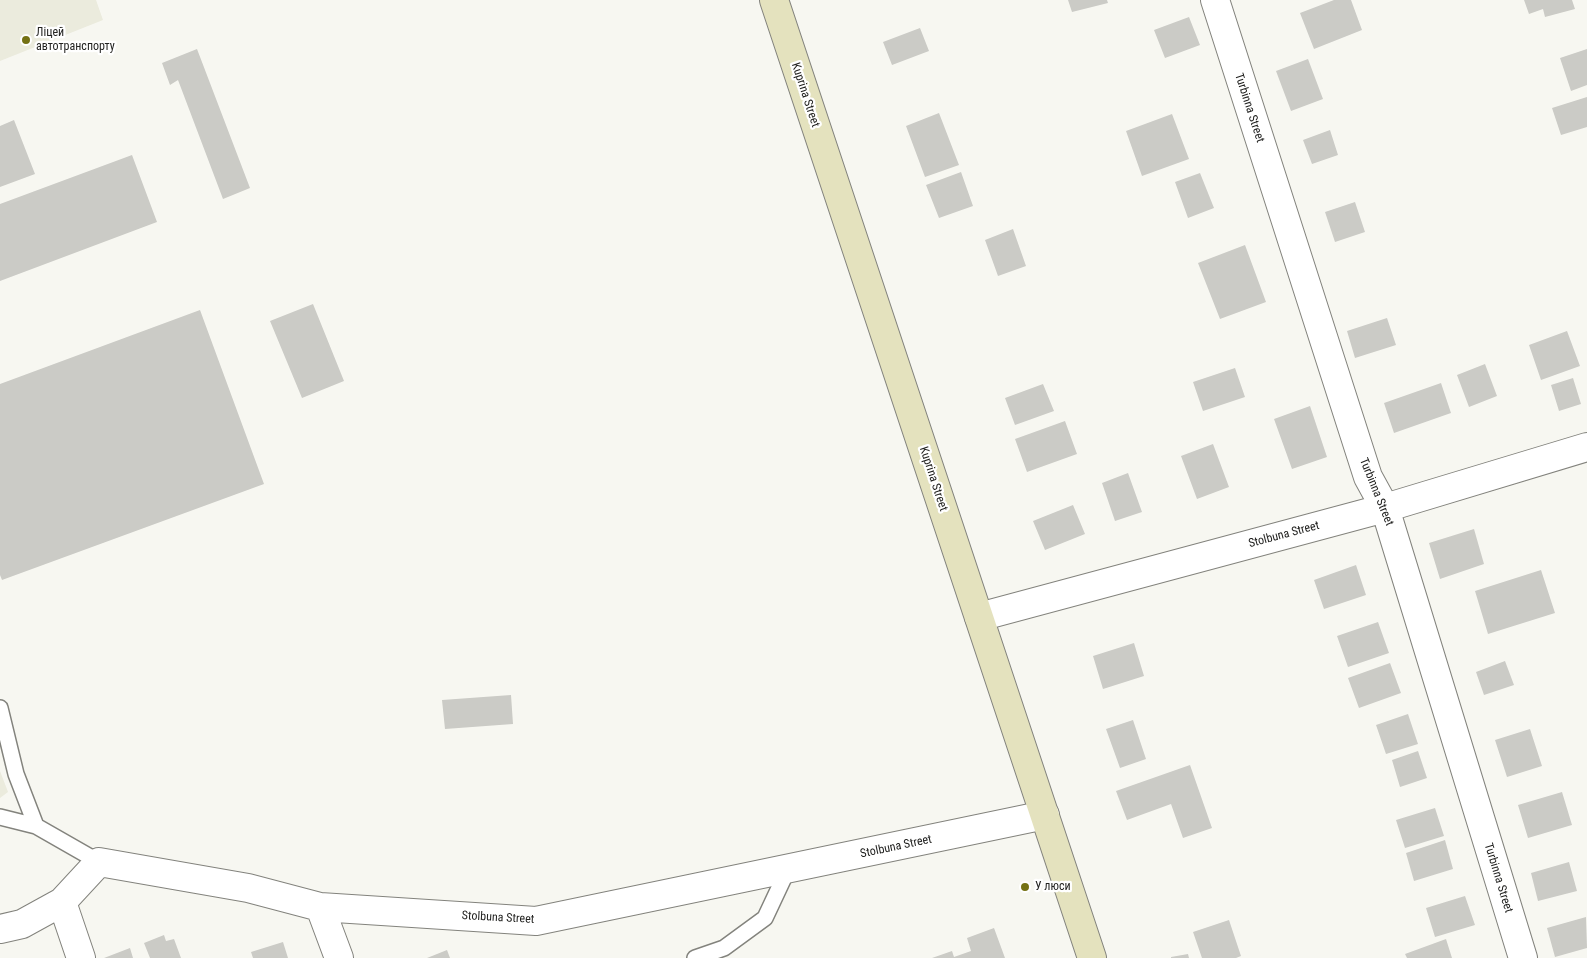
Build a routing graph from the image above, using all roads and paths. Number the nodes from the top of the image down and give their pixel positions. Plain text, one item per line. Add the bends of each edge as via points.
1 (774, 0) edge
2 (1214, 0) edge
3 (1587, 447) edge
4 (1385, 508) junction
5 (978, 617) junction
6 (0, 708) edge
7 (1045, 815) junction
8 (0, 817) edge
9 (36, 826) junction
10 (99, 862) junction
11 (788, 869) junction
12 (62, 902) junction
13 (320, 907) junction
14 (0, 929) edge
15 (82, 958) edge
16 (338, 958) edge
17 (695, 958) edge
18 (1092, 958) edge
19 (1522, 958) edge

1 - 5 main road, Kuprina Street
2 - 4 street, Turbinna Street via 1368,477
3 - 4 street, Stolbuna Street
4 - 5 street, Stolbuna Street
4 - 19 street, Turbinna Street
5 - 7 main road, Kuprina Street
6 - 9 lane via 16,774
7 - 11 street, Stolbuna Street
7 - 18 main road, Kuprina Street
8 - 9 lane
9 - 10 lane
10 - 12 street
10 - 13 street, Stolbuna Street via 248,888
11 - 13 street, Stolbuna Street via 536,921
11 - 17 lane via 764,918 724,948
12 - 14 street via 22,924
12 - 15 street
13 - 16 street

